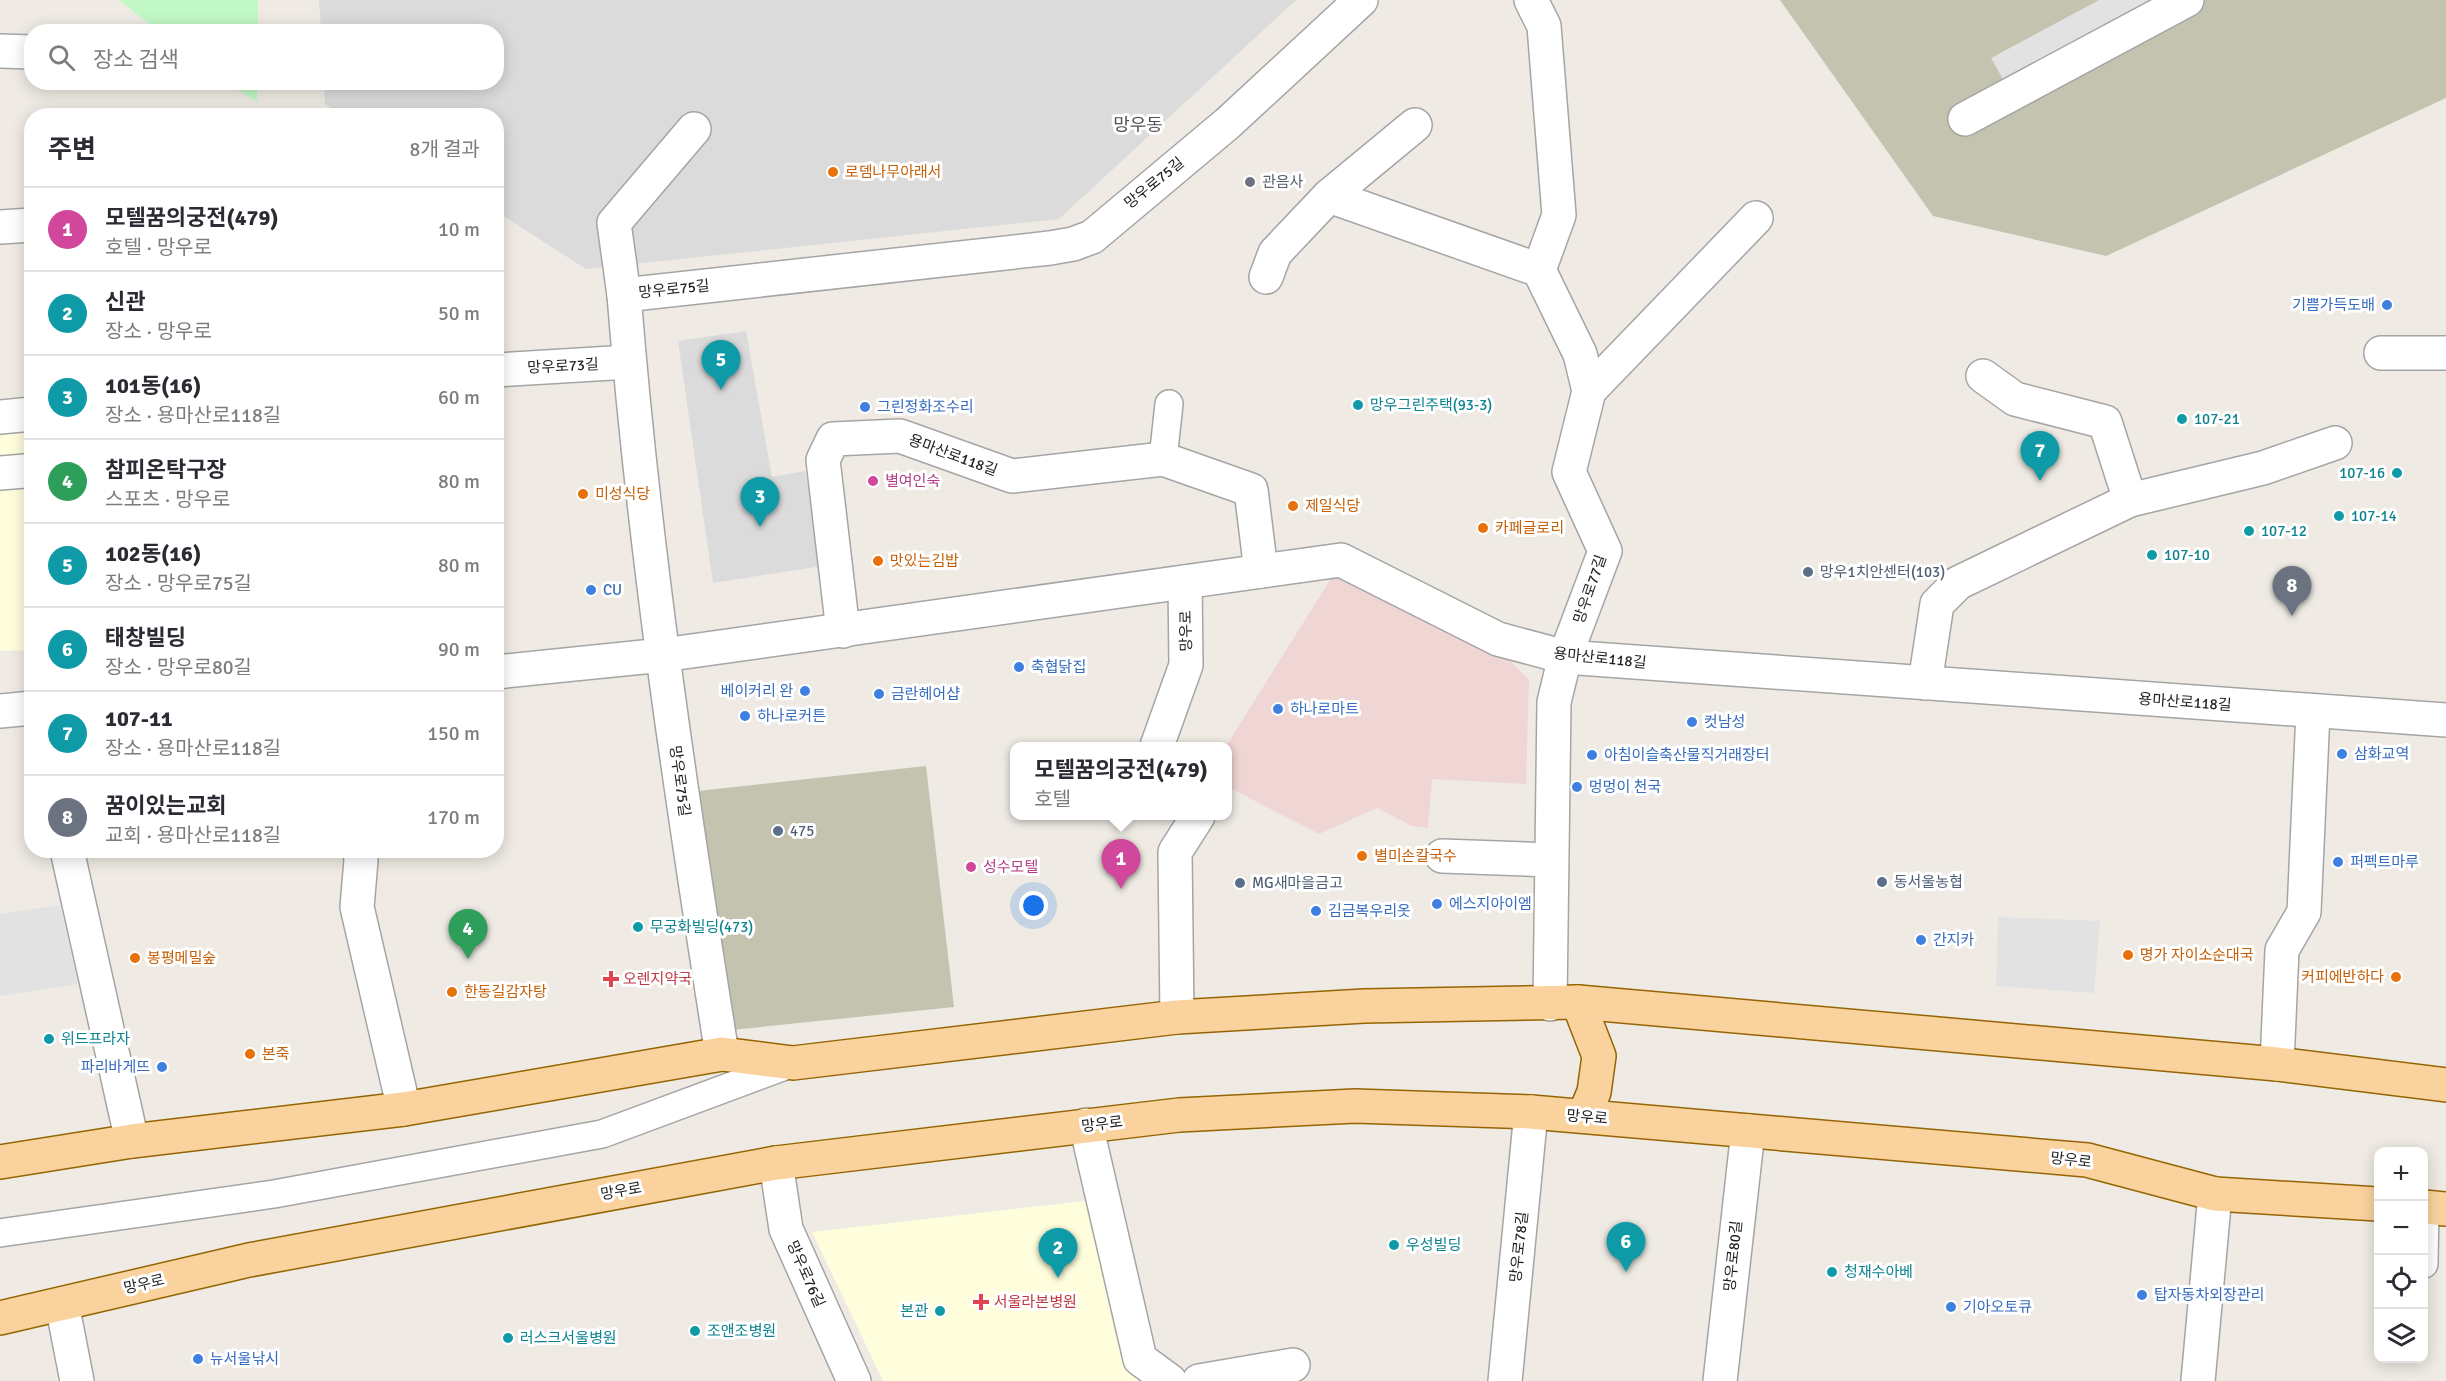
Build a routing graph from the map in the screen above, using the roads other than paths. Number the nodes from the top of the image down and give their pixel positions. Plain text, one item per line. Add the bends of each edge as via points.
1 (1361, 0) edge
2 (1531, 0) edge
3 (2187, 0) edge
4 (0, 51) edge
5 (24, 52) edge
6 (1965, 119) dead end
7 (1415, 125) dead end
8 (694, 129) dead end
9 (1329, 196) junction
10 (1756, 218) dead end
11 (24, 226) edge
12 (0, 227) edge
13 (1539, 270) junction
14 (1266, 277) dead end
15 (624, 295) junction
16 (2381, 353) dead end
17 (2446, 353) edge
18 (629, 362) junction
19 (504, 370) edge
20 (1983, 376) dead end
21 (1589, 391) junction
22 (1169, 404) dead end
23 (24, 415) edge
24 (0, 417) edge
25 (2335, 442) dead end
26 (1163, 459) junction
27 (2130, 500) junction
28 (1260, 571) junction
29 (1185, 582) junction
30 (843, 631) junction
31 (663, 655) junction
32 (1565, 657) junction
33 (504, 671) edge
34 (1925, 683) junction
35 (24, 709) edge
36 (0, 711) edge
37 (2313, 712) junction
38 (2446, 720) edge
39 (1158, 742) edge
40 (1195, 820) edge
41 (1443, 856) dead end
42 (69, 858) edge
43 (361, 858) edge
44 (1551, 860) junction
45 (1564, 1003) junction
46 (1177, 1017) junction
47 (722, 1054) junction
48 (793, 1064) junction
49 (2277, 1064) junction
50 (2446, 1085) edge
51 (404, 1109) junction
52 (1531, 1112) junction
53 (1584, 1116) junction
54 (1086, 1125) junction
55 (1748, 1131) junction
56 (132, 1141) junction
57 (0, 1162) edge
58 (776, 1162) junction
59 (2215, 1194) junction
60 (2374, 1204) edge
61 (2432, 1208) edge
62 (0, 1233) edge
63 (2425, 1255) edge
64 (62, 1304) junction
65 (0, 1318) edge
66 (1293, 1365) dead end
67 (77, 1381) edge
68 (854, 1381) edge
69 (1170, 1381) edge
70 (1199, 1381) edge
71 (1505, 1381) edge
72 (1720, 1381) edge
73 (2198, 1381) edge

1 - 15 street, 망우로75길 via 1228,123 1092,237 1050,248
2 - 13 street via 1544,26 1559,215
3 - 6 street
4 - 5 street
7 - 9 street
8 - 15 street via 614,223
9 - 13 street
9 - 14 street via 1275,254
10 - 21 street
11 - 12 street
13 - 21 street, 망우로77길 via 1580,354
15 - 18 street, 망우로75길
16 - 17 street
18 - 19 street, 망우로73길
18 - 31 street, 망우로75길
20 - 27 street via 2015,399 2105,422
21 - 32 street, 망우로77길 via 1569,472 1605,551
22 - 26 lane
23 - 24 street
25 - 27 street via 2263,468
26 - 28 street, 용마산로118길 via 1251,490
26 - 30 street, 용마산로118길 via 1011,476 900,436 834,439 823,460
27 - 34 street via 1958,583 1936,604
28 - 29 street, 용마산로118길
28 - 32 street, 용마산로118길 via 1341,560 1498,639
29 - 30 street, 용마산로118길
29 - 39 street, 망우로 via 1186,666
30 - 31 street, 용마산로118길
31 - 33 street, 용마산로118길
31 - 47 street, 망우로75길
32 - 34 street, 용마산로118길
32 - 44 street, 망우로77길 via 1554,702
34 - 37 street, 용마산로118길
35 - 36 street
37 - 38 street, 용마산로118길
37 - 49 street via 2304,912 2282,950
40 - 46 street via 1175,852
41 - 44 street
42 - 56 street
43 - 51 street via 357,907
44 - 45 street, 망우로77길
45 - 46 main road via 1364,1006
45 - 49 main road
45 - 53 main road via 1599,1056 1594,1092
46 - 48 main road
47 - 48 main road
47 - 51 main road
48 - 62 lane via 602,1134 274,1194
49 - 50 main road
51 - 56 main road
52 - 53 main road, 망우로
52 - 54 main road, 망우로 via 1355,1106 1179,1115
52 - 71 street, 망우로78길
53 - 55 main road, 망우로
54 - 58 main road, 망우로
54 - 69 street via 1140,1359
55 - 59 main road, 망우로 via 2087,1160
55 - 72 street, 망우로80길
56 - 57 main road
58 - 64 main road, 망우로 via 249,1260
58 - 68 street, 망우로76길 via 786,1229
59 - 60 main road, 망우로
59 - 73 street
61 - 63 lane
64 - 65 main road, 망우로
64 - 67 street
66 - 70 street

